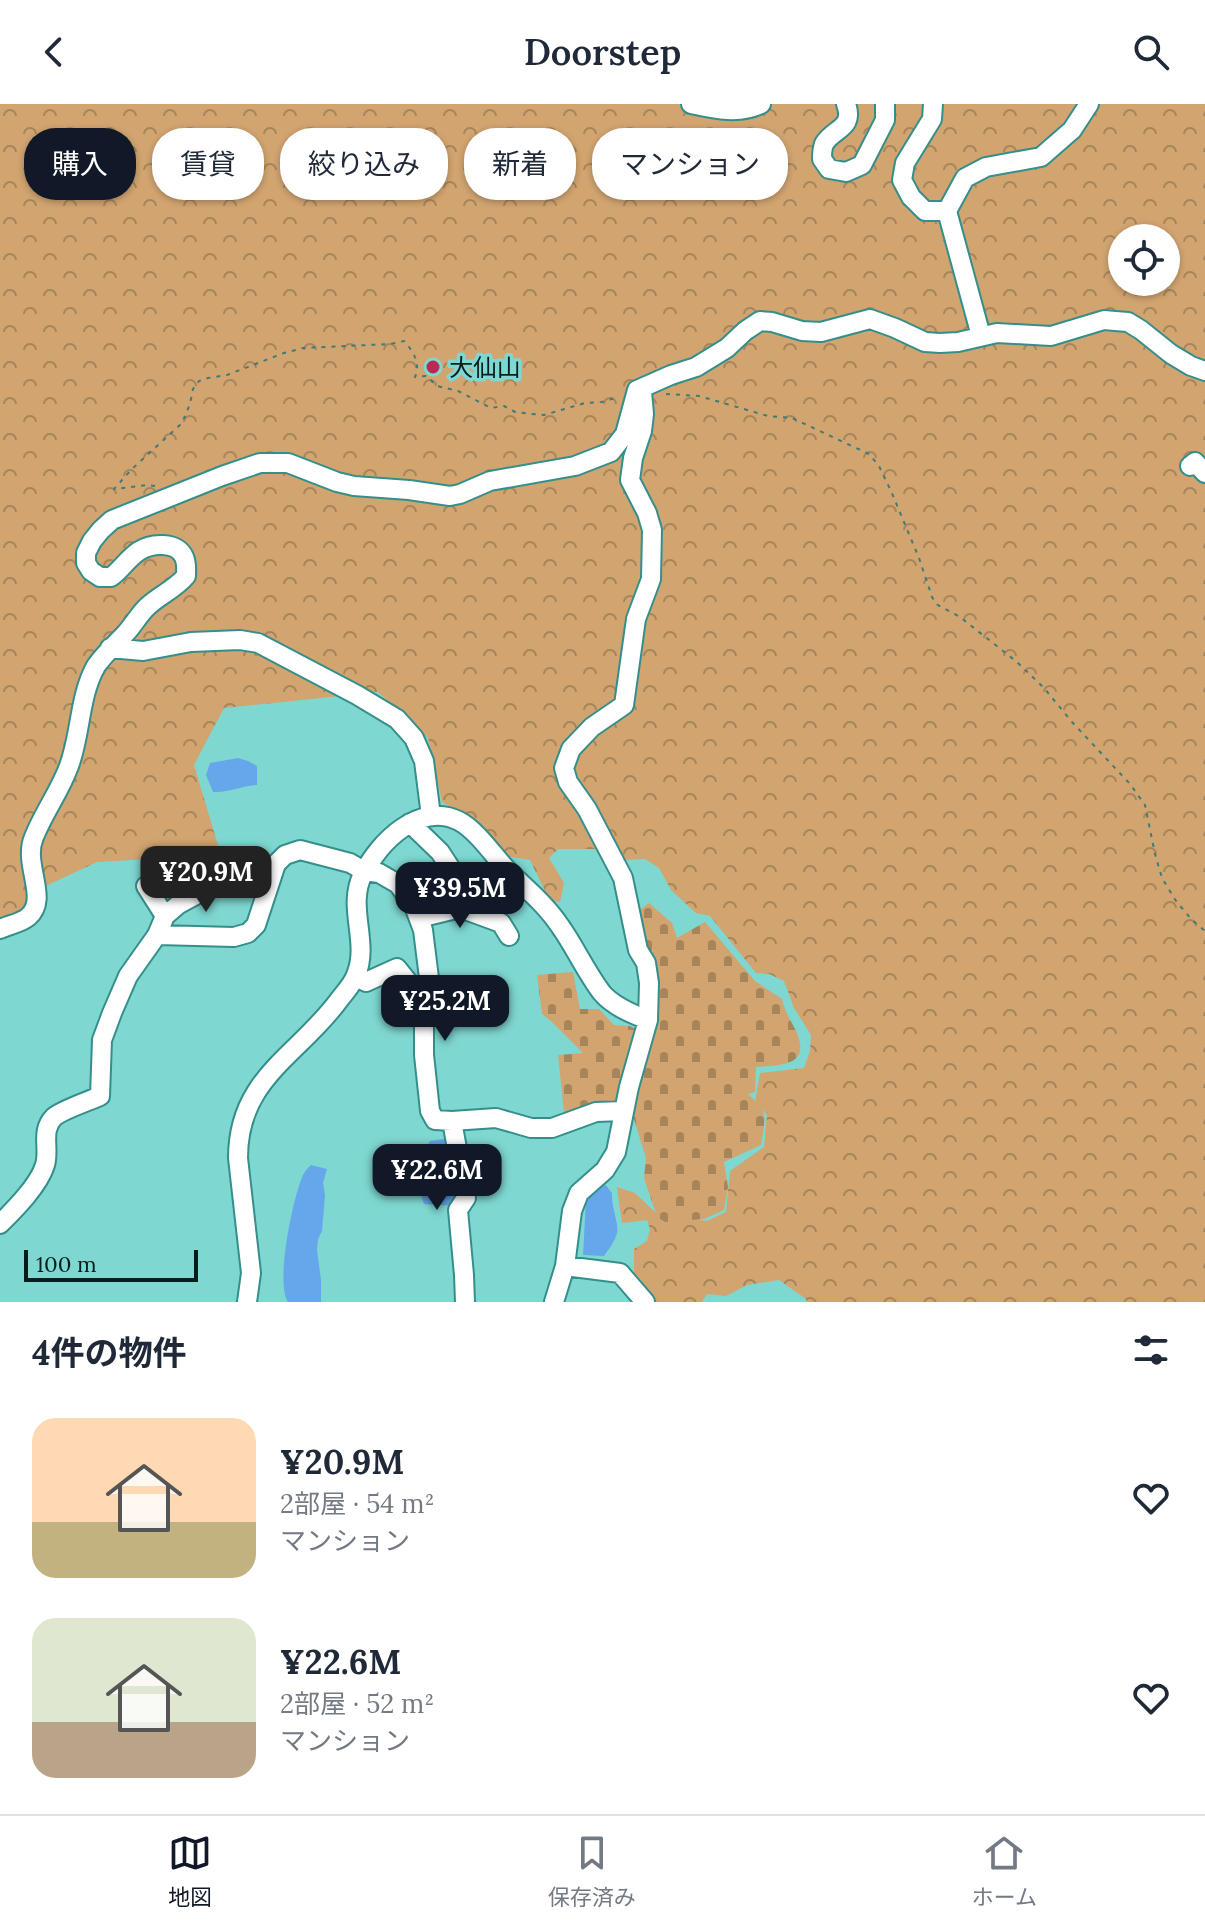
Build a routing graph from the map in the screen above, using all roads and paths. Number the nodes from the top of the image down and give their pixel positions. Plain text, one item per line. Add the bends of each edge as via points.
1 (691, 104) edge
2 (761, 104) edge
3 (846, 104) edge
4 (885, 104) edge
5 (933, 104) edge
6 (1089, 104) edge
7 (947, 211) junction
8 (981, 336) junction
9 (1198, 368) edge
10 (1205, 387) edge
11 (641, 389) junction
12 (166, 498) junction
13 (110, 648) junction
14 (431, 816) junction
15 (410, 823) junction
16 (364, 871) junction
17 (453, 872) dead end
18 (219, 873) dead end
19 (146, 886) dead end
20 (165, 916) junction
21 (419, 918) junction
22 (0, 929) edge
23 (1205, 931) edge
24 (157, 935) junction
25 (509, 936) dead end
26 (356, 977) junction
27 (424, 1002) junction
28 (648, 1020) junction
29 (623, 1111) junction
30 (452, 1121) junction
31 (0, 1224) edge
32 (565, 1266) junction
33 (247, 1302) edge
34 (465, 1302) edge
35 (554, 1302) edge
36 (645, 1302) edge

1 - 2 street via 723,110 749,110
3 - 4 street via 847,123 824,144 822,159 829,169 846,172 862,165 885,120
5 - 7 street via 932,119 905,163 902,180 925,211
6 - 7 street via 1072,130 1041,157 986,167 965,178
7 - 8 street
8 - 9 street via 1051,336 1104,320 1128,322
8 - 11 street via 925,342 870,319 821,332 760,321 696,367
9 - 10 street via 1195,376
11 - 12 street via 625,434 611,452 575,466 490,481 460,494 354,486 275,462
11 - 12 path via 602,402 531,414 491,408 437,386 426,376 415,377 416,359 404,341 303,348 199,381 182,423 114,489 148,485 159,487
11 - 23 path via 656,396 699,396 792,418 869,454 885,478 936,604 1017,662 1130,784 1145,805 1162,878
11 - 28 street via 642,431 630,480 652,530 651,579 636,619 624,705 571,749 564,768 623,878 648,973
12 - 13 street via 112,520 86,553 86,563 100,577 111,577 149,547 173,547 185,558 186,576 148,605
13 - 14 street via 143,651 240,640 272,650 397,719 414,738 424,761
13 - 22 street via 89,682 70,764 30,850 38,894 35,910 25,920
14 - 15 street
14 - 28 street via 471,830 559,925 603,995
15 - 16 street
15 - 17 street
16 - 21 street via 398,884
16 - 24 street via 300,850 276,864 256,925 248,933
16 - 26 street via 355,900 361,958
18 - 20 street via 203,891
19 - 20 street
20 - 24 street
21 - 25 street via 460,908 501,923
21 - 27 street via 429,978
24 - 31 street via 128,976 102,1040 100,1096 55,1117 45,1131 46,1164
26 - 27 street via 366,982 397,968
26 - 33 street via 263,1081 243,1117 238,1158 251,1273
27 - 30 street via 430,1111 435,1120
28 - 29 street
29 - 30 street via 596,1112 552,1128 496,1118
29 - 32 street via 616,1152 579,1193 572,1211
30 - 34 street via 466,1198 458,1210
32 - 35 street
32 - 36 street via 620,1273

